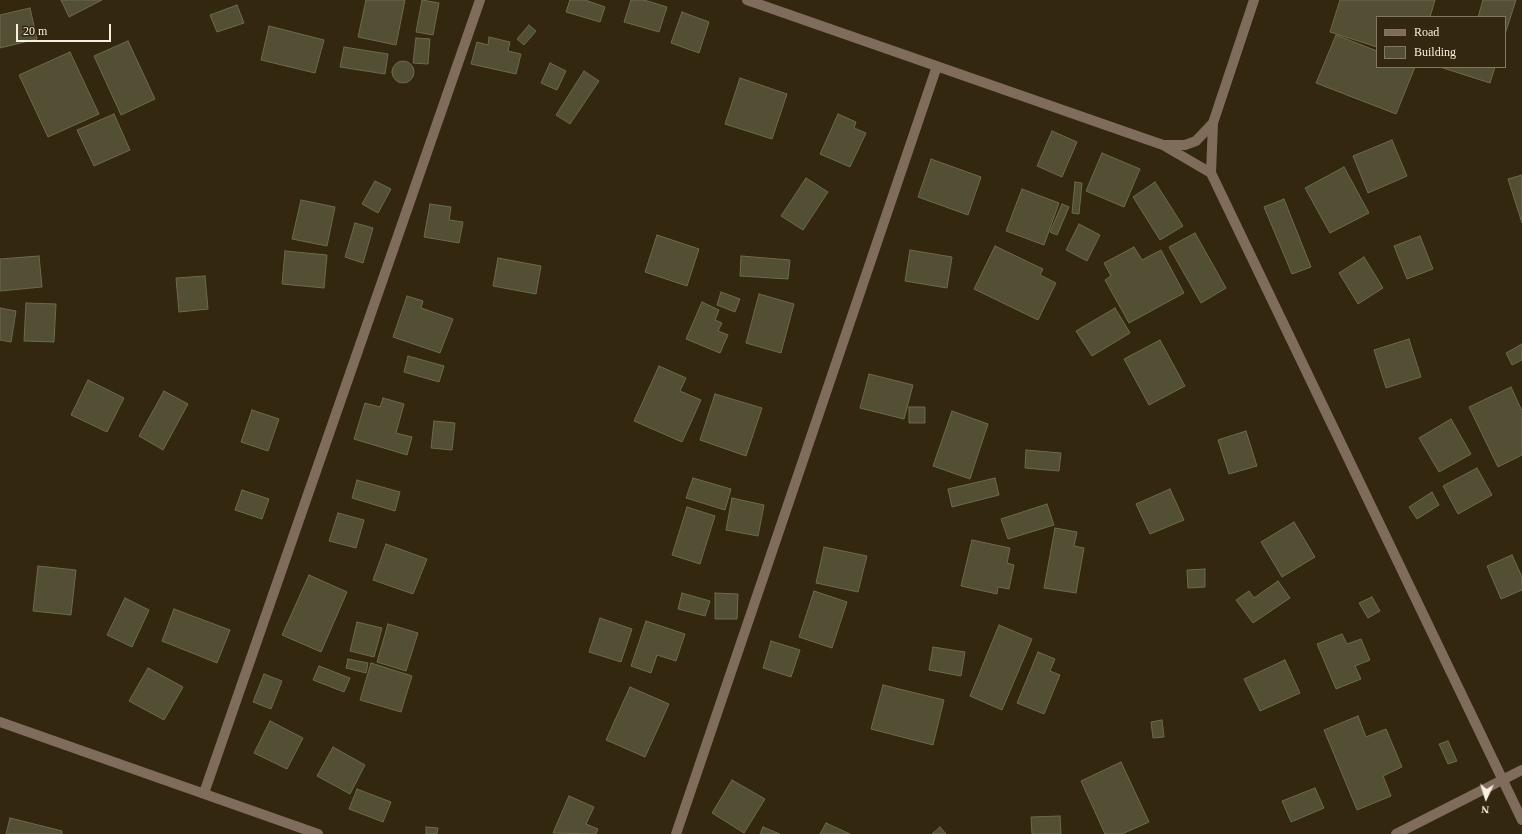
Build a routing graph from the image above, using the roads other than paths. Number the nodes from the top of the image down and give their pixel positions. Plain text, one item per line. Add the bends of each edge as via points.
1 (480, 0) edge
2 (747, 0) edge
3 (1254, 0) edge
4 (937, 66) junction
5 (1213, 122) junction
6 (1163, 145) junction
7 (1211, 173) junction
8 (0, 722) edge
9 (1522, 770) edge
10 (1502, 780) junction
11 (204, 793) junction
12 (1522, 820) edge
13 (318, 834) edge
14 (676, 834) edge
15 (1396, 834) edge

1 - 11 street
2 - 4 street
3 - 5 street
4 - 6 street
4 - 14 street
5 - 6 street via 1196,141 1185,145
5 - 7 street
6 - 7 street
7 - 10 street
8 - 11 street
9 - 10 street
10 - 12 street
10 - 15 street
11 - 13 street

